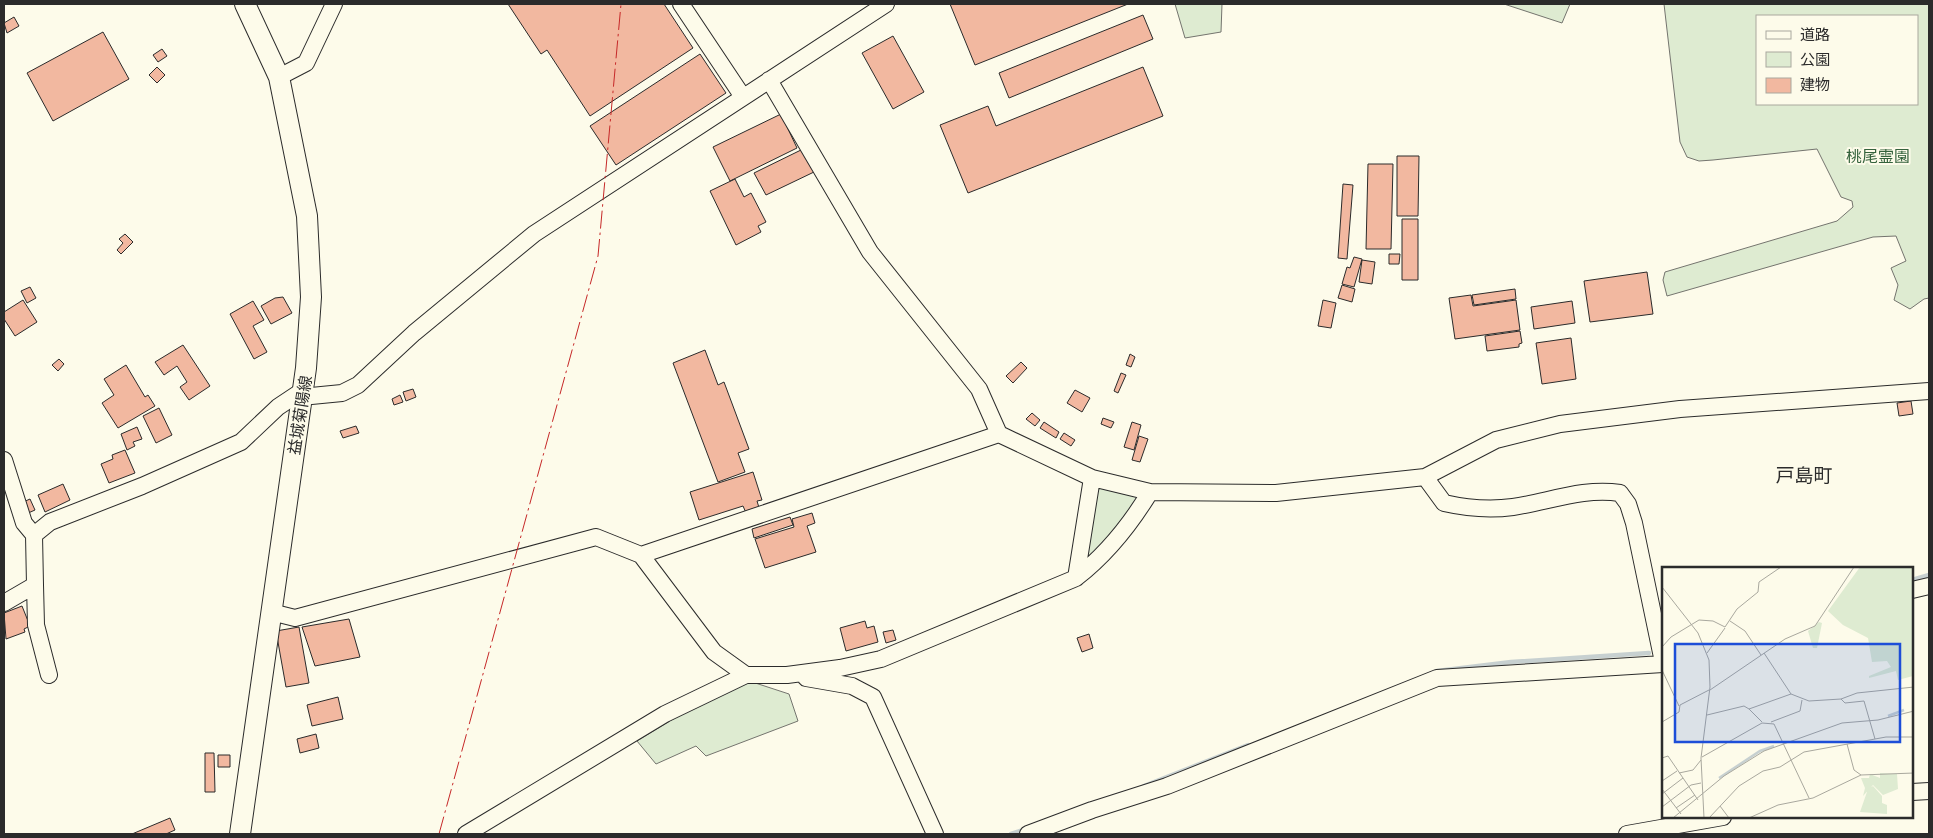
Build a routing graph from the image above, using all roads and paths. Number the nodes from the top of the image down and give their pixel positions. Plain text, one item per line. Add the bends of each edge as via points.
1 (245, 4) edge
2 (334, 4) edge
3 (681, 4) edge
4 (886, 4) edge
5 (279, 77) junction
6 (769, 80) junction
7 (743, 97) junction
8 (1929, 391) edge
9 (301, 394) junction
10 (999, 434) junction
11 (4, 460) edge
12 (1425, 477) junction
13 (1092, 478) junction
14 (1150, 492) junction
15 (34, 535) junction
16 (641, 555) junction
17 (1076, 578) junction
18 (35, 585) junction
19 (1929, 586) edge
20 (1913, 590) edge
21 (4, 603) edge
22 (271, 612) junction
23 (1662, 658) edge
24 (1662, 663) edge
25 (49, 675) dead end
26 (746, 675) junction
27 (787, 675) junction
28 (1929, 791) edge
29 (1913, 792) edge
30 (1711, 818) edge
31 (240, 834) edge
32 (466, 834) edge
33 (935, 834) edge
34 (1028, 834) edge
35 (1627, 834) edge

1 - 5 main road, 益城菊陽線
2 - 5 street via 306,62
3 - 7 street
4 - 6 street
5 - 9 main road, 益城菊陽線 via 307,216 311,297
6 - 7 street
6 - 10 street via 870,252 979,389
7 - 9 street via 534,234 358,385 342,393
8 - 12 street via 1680,409 1560,424 1496,440
9 - 15 street via 278,407 241,442 50,522
9 - 22 main road, 益城菊陽線
10 - 13 street
10 - 16 street
11 - 15 street via 24,523
12 - 14 street via 1276,493
12 - 23 street via 1444,502 1460,506 1512,507 1579,494 1620,493 1628,504 1634,523
13 - 14 street
13 - 17 street
14 - 17 street via 1131,523 1096,562
15 - 18 street
16 - 22 street via 596,537 295,618
16 - 26 street via 714,652
17 - 27 street via 881,659
18 - 21 street
18 - 25 street via 36,626
19 - 20 street
22 - 31 main road, 益城菊陽線
24 - 34 street via 1437,678 1168,786
26 - 27 street
26 - 32 street via 664,714
27 - 33 street via 852,686 873,697
28 - 29 street
30 - 35 street

